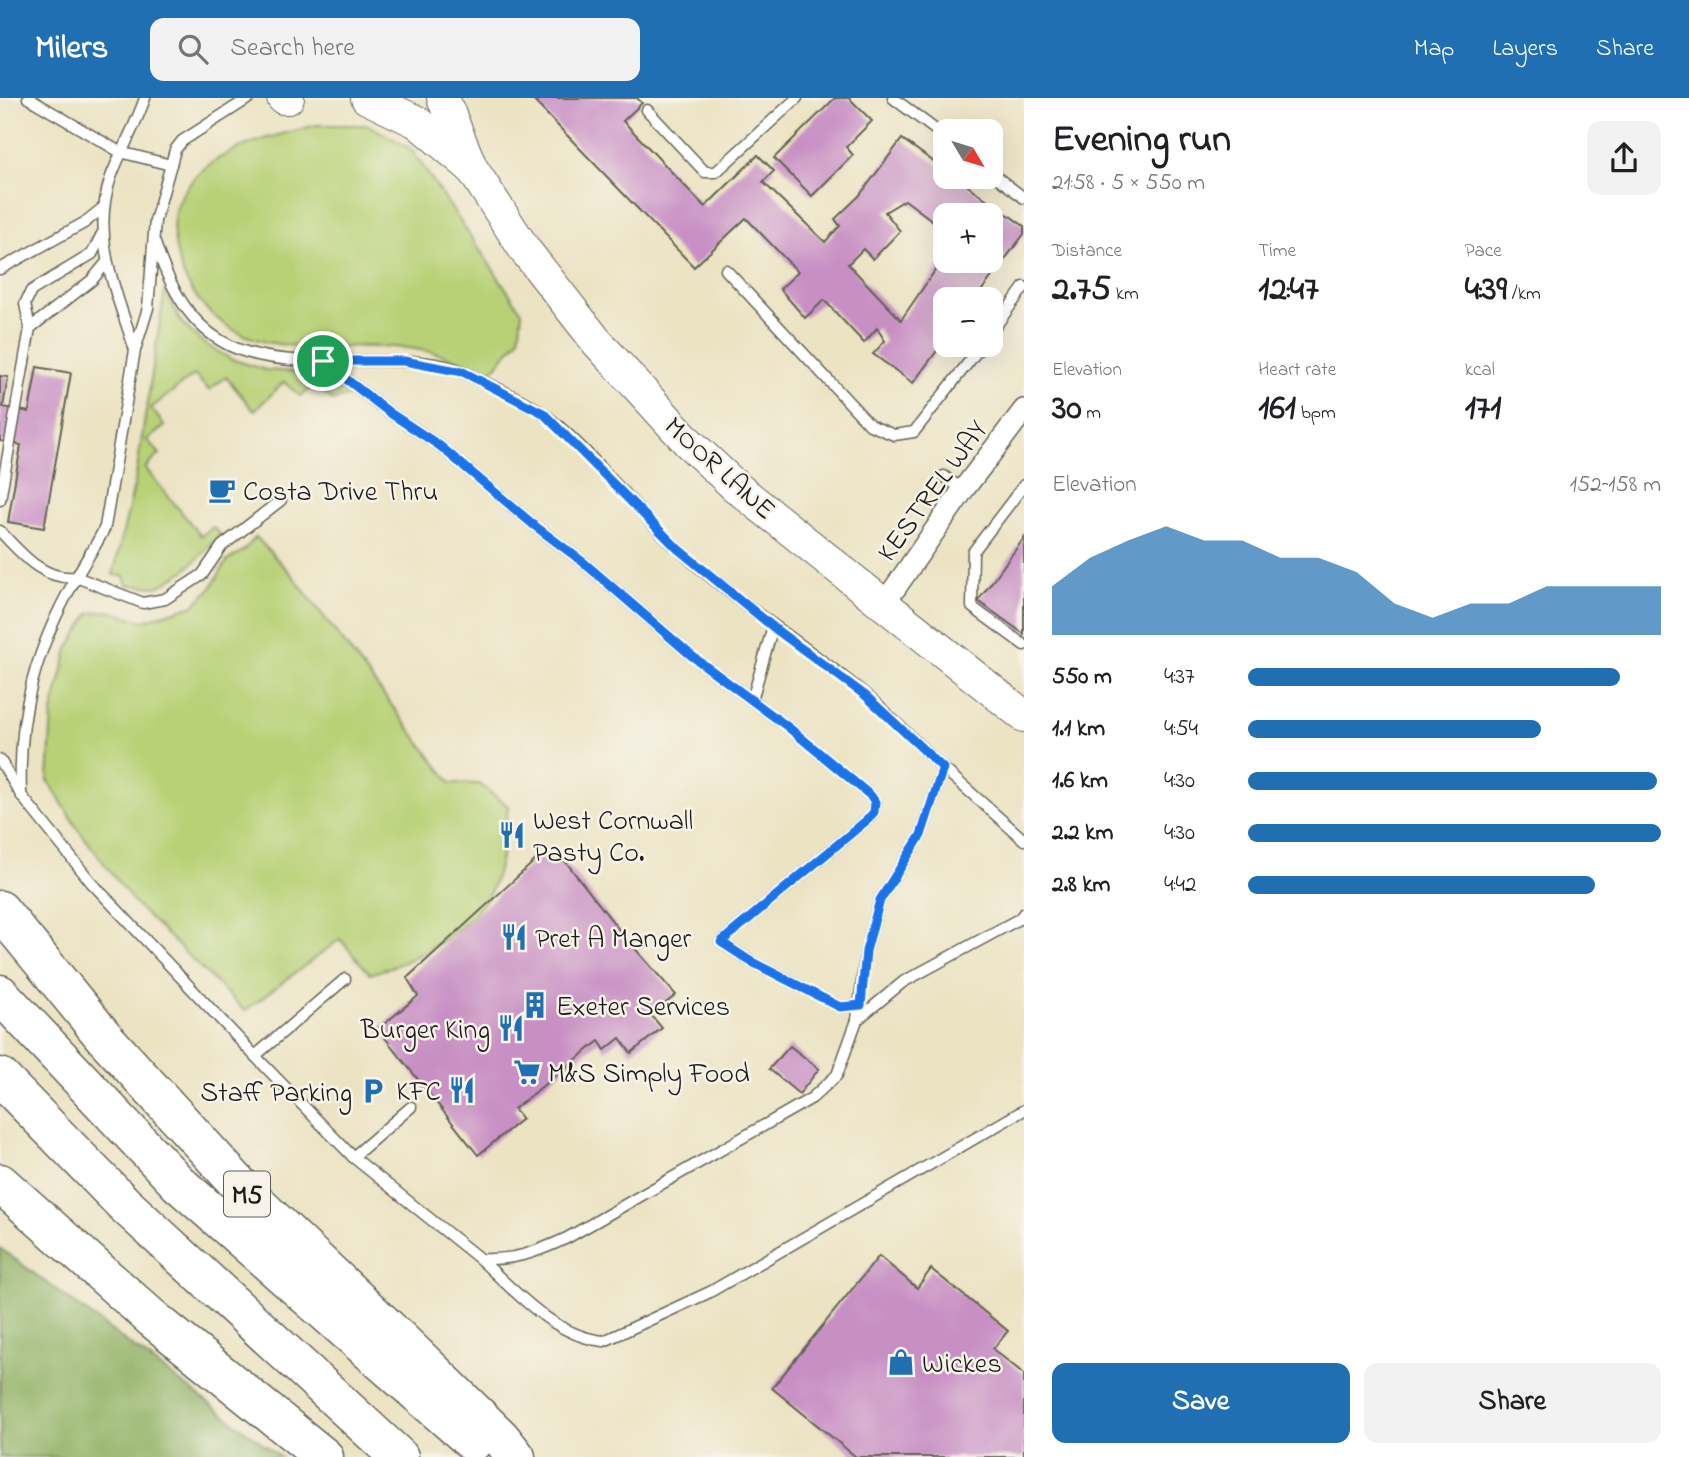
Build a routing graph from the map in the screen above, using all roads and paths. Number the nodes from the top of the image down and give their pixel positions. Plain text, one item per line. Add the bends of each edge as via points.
1 (28, 98) edge
2 (145, 98) edge
3 (249, 98) edge
4 (368, 98) edge
5 (443, 98) edge
6 (797, 98) edge
7 (893, 98) edge
8 (647, 110) dead end
9 (933, 128) edge
10 (120, 152) junction
11 (171, 165) junction
12 (471, 167) junction
13 (1003, 182) edge
14 (1024, 198) edge
15 (104, 207) junction
16 (102, 234) junction
17 (155, 243) junction
18 (107, 262) junction
19 (0, 269) edge
20 (726, 270) dead end
21 (1024, 287) edge
22 (1003, 316) edge
23 (30, 328) junction
24 (135, 350) junction
25 (973, 357) edge
26 (323, 361) junction
27 (1024, 411) edge
28 (944, 476) dead end
29 (1024, 485) edge
30 (963, 490) junction
31 (0, 500) edge
32 (281, 500) dead end
33 (0, 531) edge
34 (76, 577) junction
35 (884, 604) junction
36 (773, 626) junction
37 (1024, 645) edge
38 (752, 700) junction
39 (1024, 716) edge
40 (0, 760) edge
41 (943, 768) junction
42 (21, 795) junction
43 (1024, 840) edge
44 (0, 910) edge
45 (1024, 913) edge
46 (345, 979) dead end
47 (0, 994) edge
48 (861, 1005) junction
49 (857, 1020) junction
50 (255, 1056) junction
51 (0, 1077) edge
52 (411, 1107) dead end
53 (1024, 1110) edge
54 (353, 1157) junction
55 (0, 1183) edge
56 (480, 1259) junction
57 (324, 1457) edge
58 (399, 1457) edge
59 (491, 1457) edge
60 (516, 1457) edge

1 - 10 lane
2 - 10 lane
3 - 11 lane via 183,141
4 - 12 main road, MOOR LANE via 417,122
5 - 12 main road, MOOR LANE
6 - 8 lane via 716,172 705,173
7 - 9 lane
10 - 11 lane
10 - 15 lane
11 - 17 lane via 155,221
12 - 35 main road, MOOR LANE via 525,250 597,342 688,442 735,486
13 - 14 lane
15 - 16 lane
15 - 19 lane via 84,223
16 - 18 lane
16 - 23 lane via 92,254 31,291 25,304
17 - 24 lane via 148,308
17 - 26 lane via 186,310 215,338 263,357
18 - 23 lane via 92,280
18 - 24 lane
20 - 25 lane via 870,425 894,435 914,432
21 - 22 lane
23 - 31 lane
24 - 34 lane via 105,527
26 - 36 lane via 404,361 463,372 543,413 678,549
26 - 38 lane via 440,446 692,656
27 - 30 street, KESTREL WAY
28 - 30 lane
29 - 37 lane via 973,552 972,607
30 - 35 street, KESTREL WAY
32 - 34 lane via 222,546 202,575 165,599 143,603
33 - 34 lane via 32,565 65,579
34 - 42 lane via 30,681 21,729
35 - 39 main road, MOOR LANE
36 - 38 lane
36 - 41 lane via 866,696
38 - 48 lane via 871,796 874,812 721,942 840,1007
40 - 42 lane
41 - 43 lane
41 - 48 lane via 921,835 880,900 866,951
42 - 50 lane via 91,882
44 - 60 highway, M5 via 104,1037 252,1199
45 - 49 lane via 903,982
46 - 50 lane
47 - 59 highway, M5 via 178,1182
48 - 49 lane
49 - 56 lane via 837,1074 812,1098 567,1238 530,1255
50 - 54 lane
51 - 58 highway via 124,1204
52 - 54 lane
53 - 56 lane via 710,1292 604,1341 585,1340 559,1327
54 - 56 lane
55 - 57 highway via 153,1319

